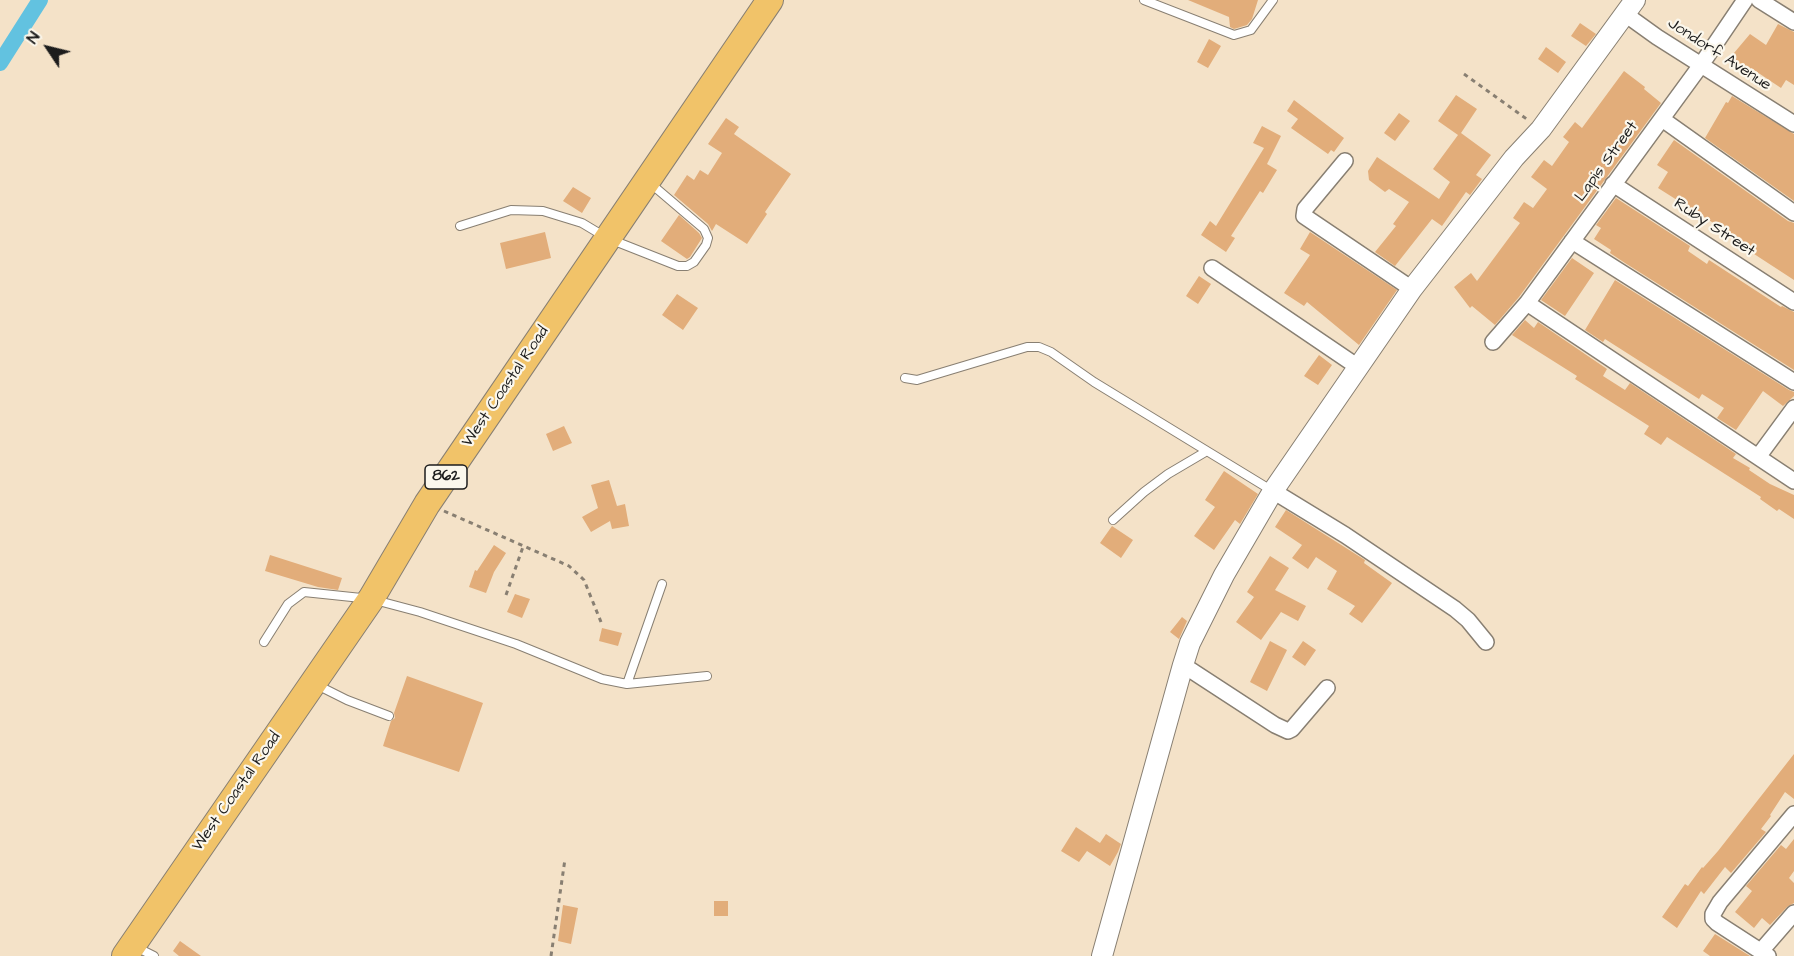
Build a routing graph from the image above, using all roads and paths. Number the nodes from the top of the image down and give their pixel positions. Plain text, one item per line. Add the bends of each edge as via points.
1 (770, 0) edge
2 (1144, 0) edge
3 (1273, 0) edge
4 (1745, 0) edge
5 (1759, 0) edge
6 (1630, 7) edge
7 (1794, 22) edge
8 (1701, 65) junction
9 (1464, 74) dead end
10 (1662, 119) junction
11 (1794, 124) edge
12 (1541, 129) junction
13 (1345, 161) dead end
14 (646, 180) junction
15 (1613, 184) junction
16 (1794, 213) edge
17 (460, 226) dead end
18 (607, 238) junction
19 (1572, 241) junction
20 (1212, 268) dead end
21 (1413, 289) junction
22 (1794, 302) edge
23 (1527, 303) junction
24 (1493, 342) dead end
25 (1358, 367) junction
26 (905, 378) dead end
27 (1794, 381) edge
28 (1794, 408) edge
29 (1207, 451) junction
30 (1758, 457) junction
31 (1794, 481) edge
32 (1273, 491) junction
33 (427, 504) junction
34 (1113, 520) dead end
35 (523, 547) junction
36 (662, 584) dead end
37 (506, 595) dead end
38 (371, 599) junction
39 (601, 622) dead end
40 (264, 642) dead end
41 (1486, 642) dead end
42 (1183, 665) junction
43 (706, 676) dead end
44 (313, 683) junction
45 (627, 684) junction
46 (1327, 688) dead end
47 (389, 716) dead end
48 (1794, 814) edge
49 (565, 859) dead end
50 (1794, 913) edge
51 (137, 952) edge
52 (1764, 953) edge
53 (551, 956) edge
54 (1102, 956) edge

1 - 14 main road, West Coastal Road / 862
2 - 3 lane via 1234,34 1251,30
4 - 8 street, Lapis Street
5 - 7 street
6 - 8 street, Jondorf Avenue
6 - 12 street
8 - 10 street, Lapis Street
8 - 11 street, Jondorf Avenue
9 - 12 path
10 - 15 street, Lapis Street
10 - 16 street
12 - 21 street
13 - 21 street via 1305,209 1304,216
14 - 18 main road, West Coastal Road / 862
14 - 18 lane via 704,229 706,245 694,262 678,266
15 - 19 street, Lapis Street
15 - 22 street, Ruby Street
17 - 18 lane via 511,210 543,211 582,223
18 - 33 main road, West Coastal Road / 862
19 - 23 street, Lapis Street
19 - 27 street
20 - 25 street
21 - 25 street
23 - 24 street, Lapis Street
23 - 30 street
25 - 32 street
26 - 29 lane via 917,380 1027,347 1039,347
28 - 30 street
29 - 32 lane
29 - 34 lane via 1168,474
30 - 31 street
32 - 41 street via 1345,534 1455,609
32 - 42 street via 1224,575
33 - 35 path
33 - 38 main road, West Coastal Road / 862
35 - 37 path
35 - 39 path via 580,574
36 - 45 lane
38 - 40 lane via 304,592 288,604
38 - 44 main road, West Coastal Road / 862
38 - 45 lane via 516,644 602,679
42 - 46 street via 1288,731
42 - 54 street
43 - 45 lane
44 - 47 lane
44 - 51 main road, West Coastal Road / 862
48 - 52 street via 1713,914 1717,923
49 - 53 path
50 - 52 street

